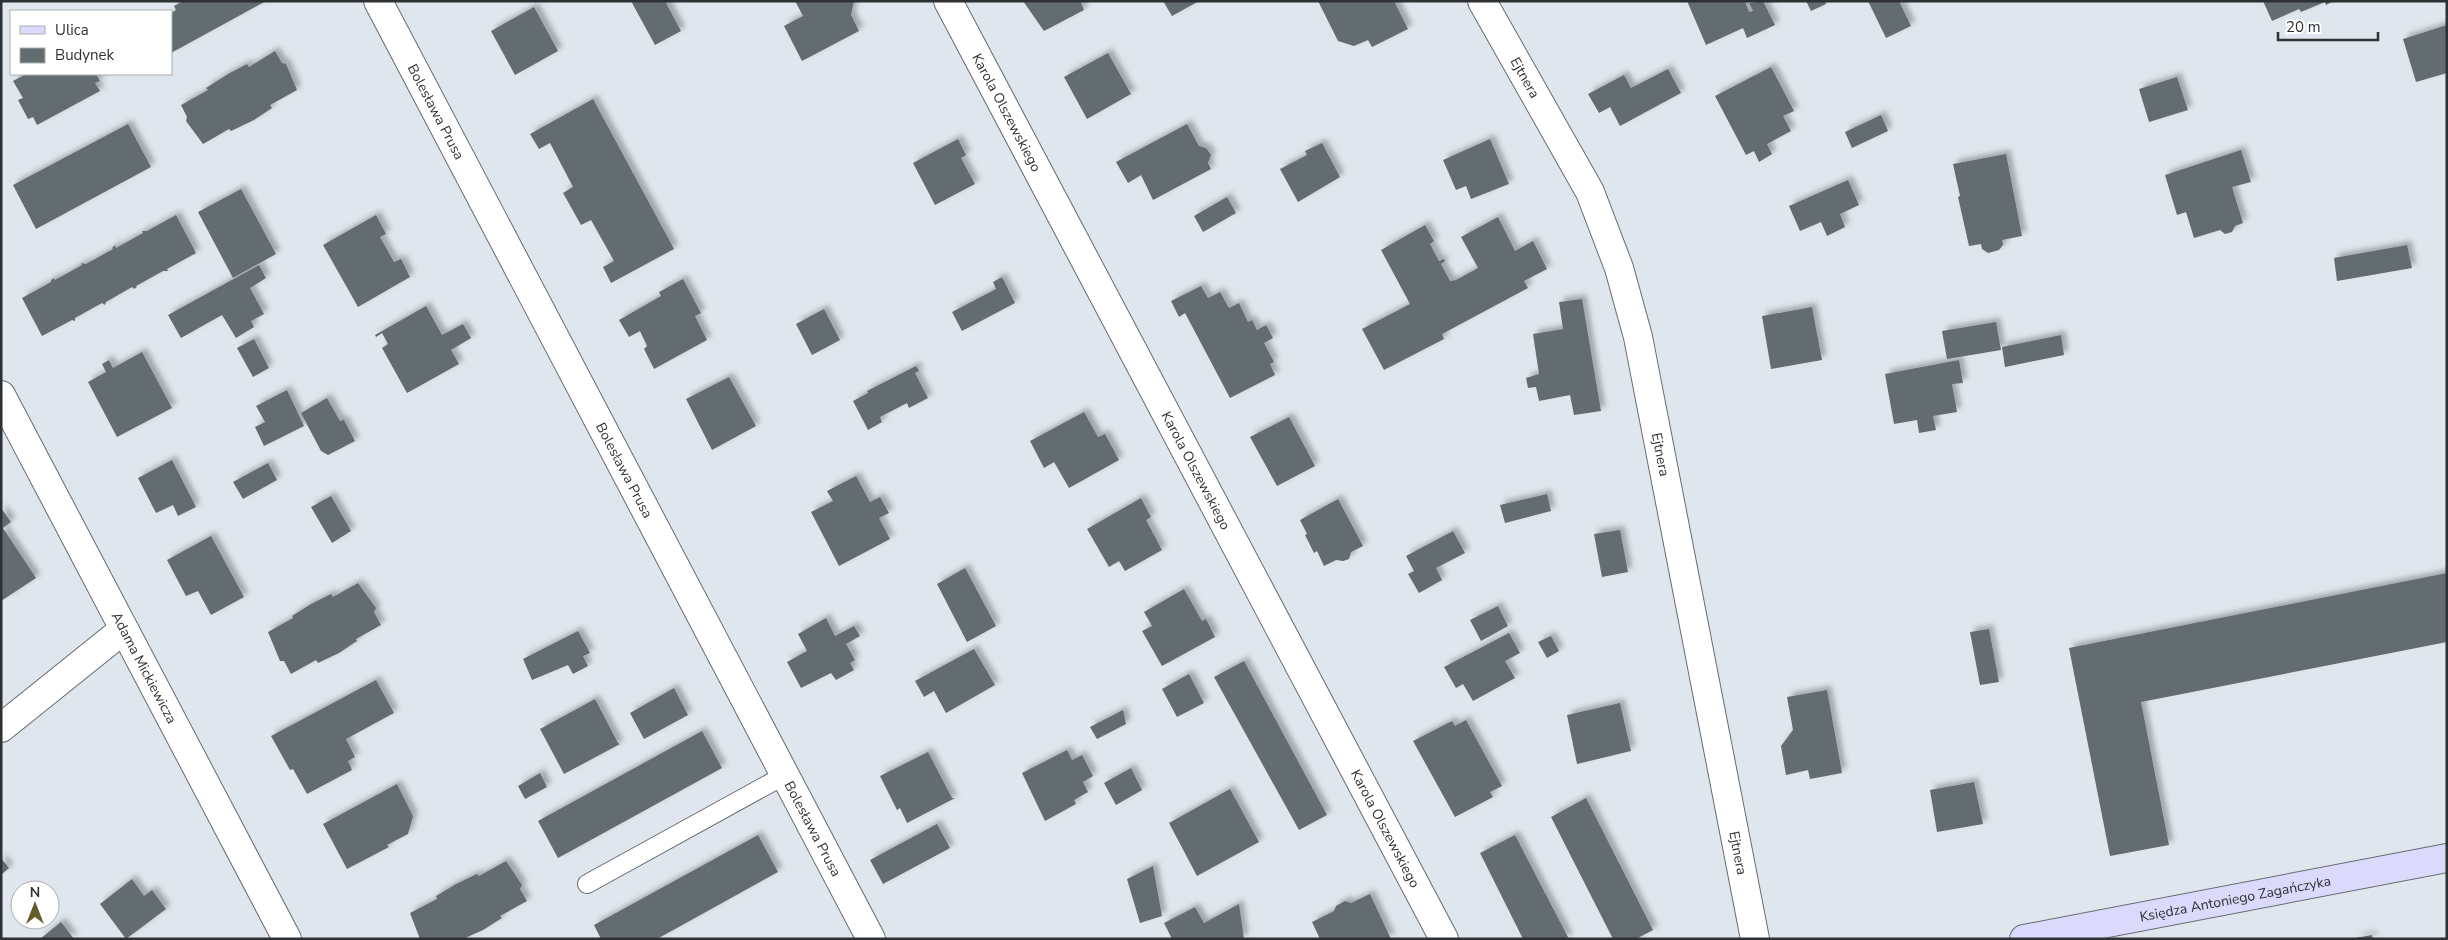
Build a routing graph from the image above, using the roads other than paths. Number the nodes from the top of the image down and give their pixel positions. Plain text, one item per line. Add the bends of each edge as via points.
1 (378, 1) edge
2 (948, 1) edge
3 (1482, 1) edge
4 (1, 395) edge
5 (122, 630) junction
6 (1, 728) edge
7 (785, 775) junction
8 (2447, 858) edge
9 (587, 884) dead end
10 (287, 939) edge
11 (870, 939) edge
12 (1444, 939) edge
13 (1754, 939) edge
14 (2024, 939) edge

1 - 7 street, Bolesława Prusa
2 - 12 street, Karola Olszewskiego
3 - 13 street, Ejtnera via 1590,192 1620,268 1638,338
4 - 5 street, Adama Mickiewicza
5 - 6 street
5 - 10 street, Adama Mickiewicza
7 - 9 lane
7 - 11 street, Bolesława Prusa
8 - 14 street, Księdza Antoniego Zagańczyka

